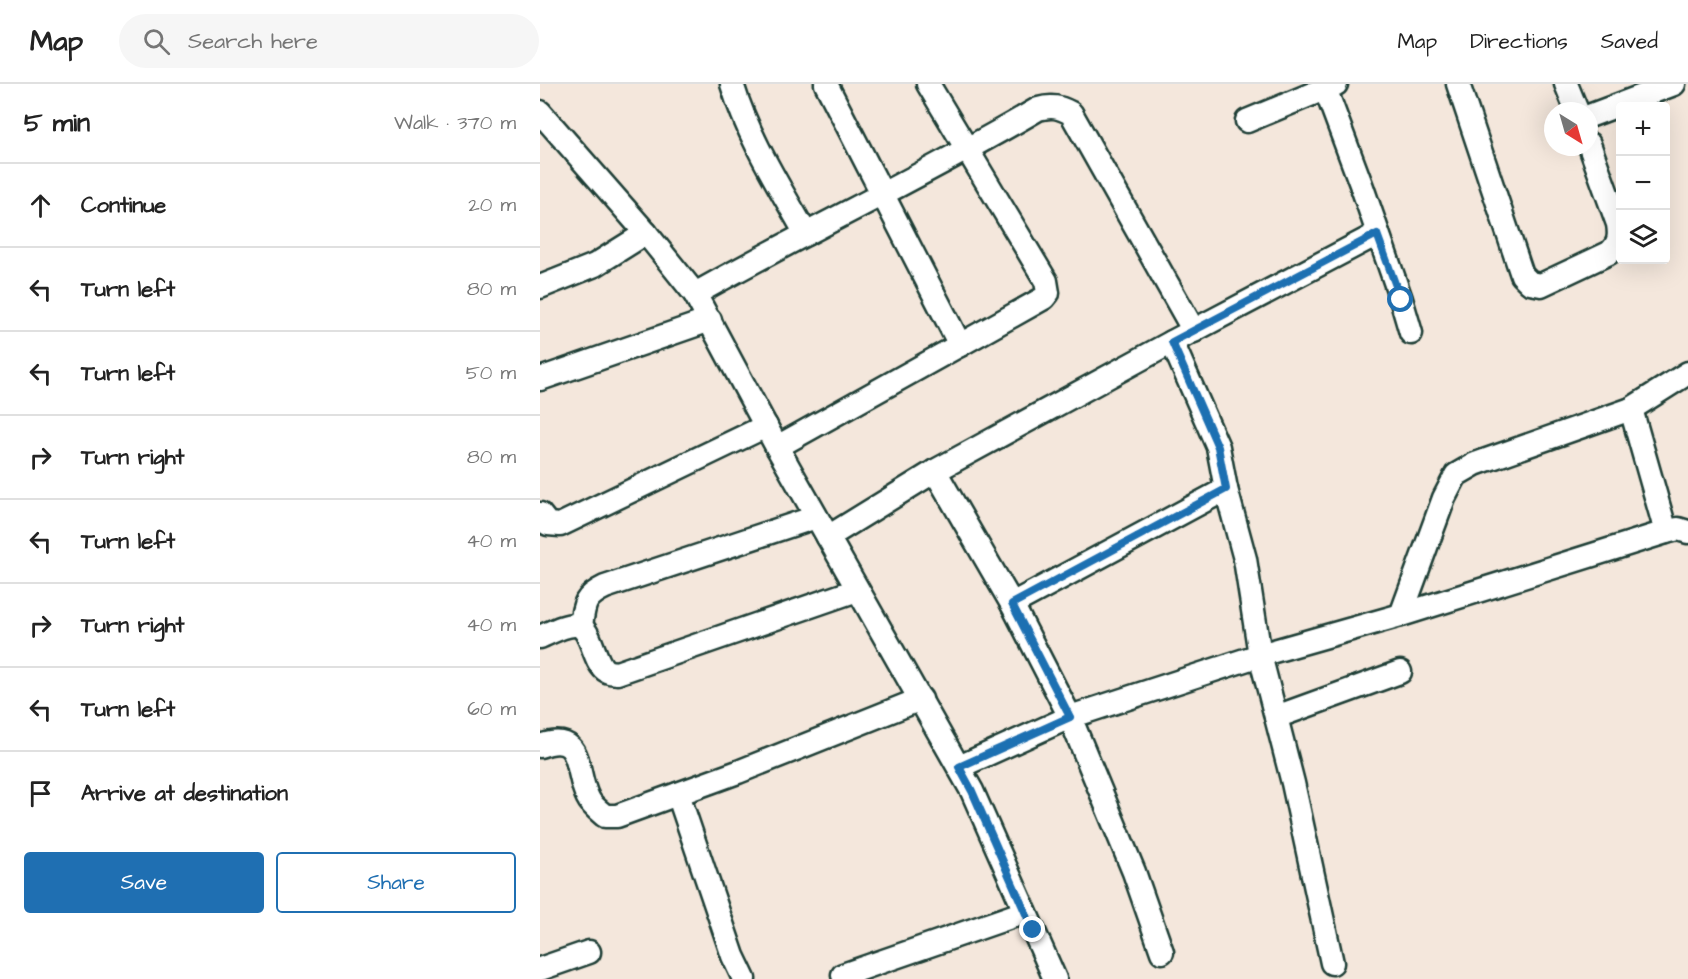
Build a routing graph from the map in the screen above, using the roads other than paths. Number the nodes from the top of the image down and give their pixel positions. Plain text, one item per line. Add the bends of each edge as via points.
1 (732, 84) edge
2 (826, 84) edge
3 (928, 84) edge
4 (1458, 84) edge
5 (1566, 84) edge
6 (1674, 84) edge
7 (1331, 86) edge
8 (1573, 102) edge
9 (540, 112) edge
10 (1598, 113) edge
11 (1247, 121) dead end
12 (969, 151) junction
13 (1593, 156) edge
14 (882, 193) junction
15 (646, 233) junction
16 (806, 234) junction
17 (1377, 234) junction
18 (540, 287) edge
19 (695, 294) junction
20 (710, 320) junction
21 (1194, 331) junction
22 (1411, 333) dead end
23 (1172, 342) junction
24 (960, 345) junction
25 (1688, 373) edge
26 (540, 379) edge
27 (1630, 409) junction
28 (766, 426) junction
29 (777, 447) junction
30 (935, 471) junction
31 (1226, 489) junction
32 (540, 513) edge
33 (816, 517) junction
34 (1677, 532) edge
35 (828, 537) junction
36 (857, 590) junction
37 (1012, 604) junction
38 (1401, 615) junction
39 (581, 626) junction
40 (540, 637) edge
41 (1260, 655) junction
42 (1400, 672) dead end
43 (921, 699) junction
44 (1070, 717) junction
45 (1276, 717) junction
46 (540, 746) edge
47 (959, 767) junction
48 (678, 794) junction
49 (1024, 912) junction
50 (589, 952) dead end
51 (1162, 952) dead end
52 (1332, 963) dead end
53 (540, 969) edge
54 (843, 975) dead end
55 (744, 979) edge
56 (1055, 979) edge

1 - 16 street via 762,156
2 - 14 street
3 - 12 street
4 - 13 street via 1522,275 1530,283 1541,285 1610,253 1618,242 1618,224
5 - 8 street
6 - 10 street
7 - 11 street
7 - 17 street
9 - 15 street
12 - 14 street
12 - 21 street via 1038,109 1060,107 1071,113
12 - 24 street via 1049,287 1044,298
14 - 16 street
14 - 24 street
15 - 18 street via 595,266
15 - 19 street
16 - 19 street
17 - 21 street
17 - 22 street
19 - 20 street
20 - 26 street
20 - 28 street
21 - 23 street
23 - 30 street
23 - 31 street via 1218,447
24 - 29 street
25 - 27 street
27 - 34 street
27 - 38 street via 1475,464 1456,475
28 - 29 street
28 - 32 street via 560,525 548,524
29 - 33 street
30 - 35 street
30 - 37 street
31 - 37 street
31 - 41 street via 1245,559
33 - 35 street
33 - 39 street via 605,586 584,603
34 - 38 street
35 - 36 street
36 - 39 street via 616,673 601,665
36 - 43 street
37 - 44 street
38 - 41 street
39 - 40 street via 573,625
41 - 44 street
41 - 45 street
42 - 45 street
43 - 47 street
43 - 48 street
44 - 47 street
44 - 51 street via 1134,872
45 - 52 street
46 - 48 street via 557,741 570,746 588,799 605,816 617,816
47 - 49 street
48 - 55 street via 732,956
49 - 54 street
49 - 56 street
50 - 53 street

